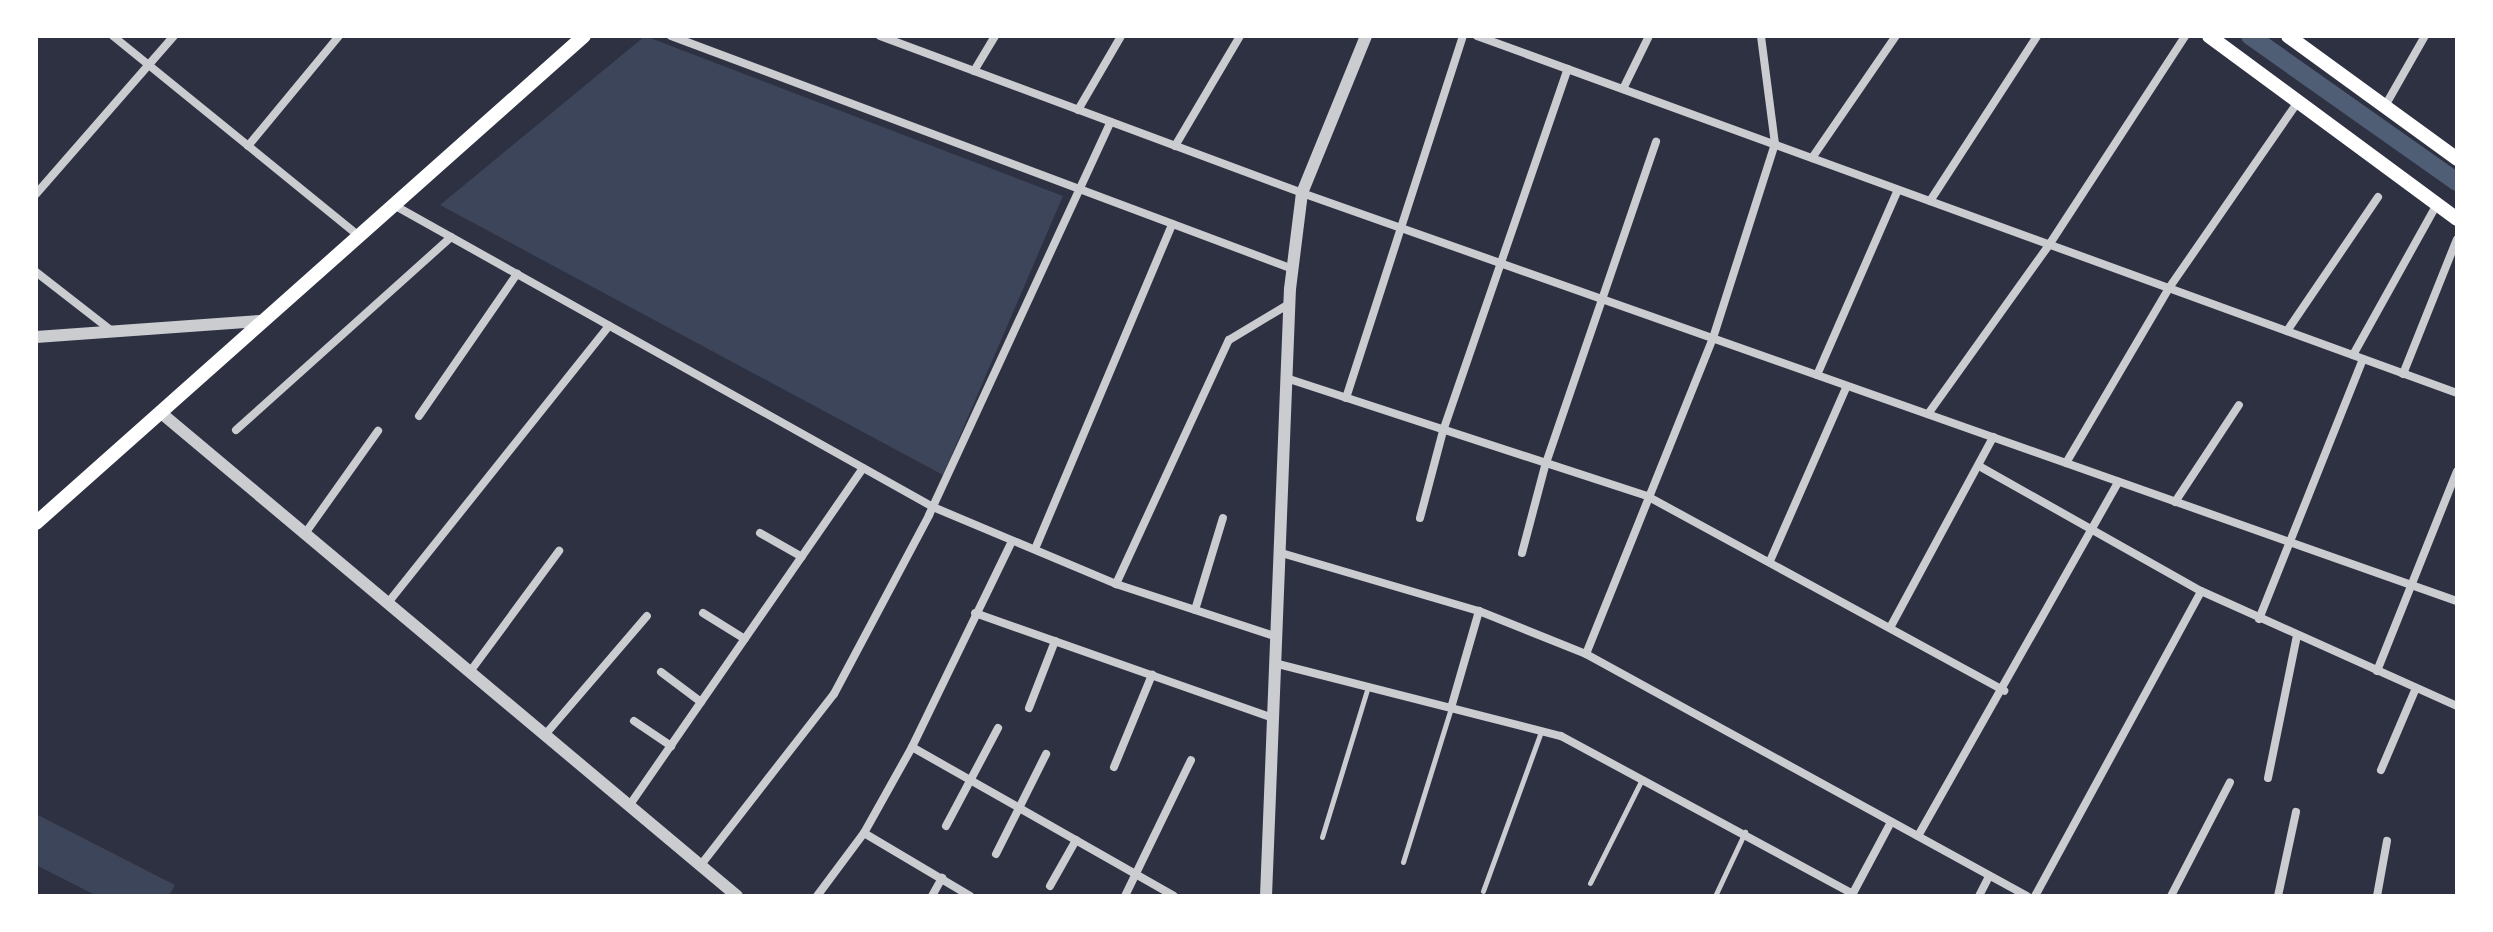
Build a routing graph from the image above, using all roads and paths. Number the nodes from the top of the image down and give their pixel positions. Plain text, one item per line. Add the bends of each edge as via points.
1 (113, 36) edge
2 (174, 36) edge
3 (339, 36) edge
4 (584, 36) edge
5 (671, 36) edge
6 (880, 36) edge
7 (995, 36) edge
8 (1121, 36) edge
9 (1240, 36) edge
10 (1366, 36) edge
11 (1463, 36) edge
12 (1477, 36) edge
13 (1513, 36) edge
14 (1649, 36) edge
15 (1761, 36) edge
16 (1896, 36) edge
17 (2037, 36) edge
18 (2185, 36) edge
19 (2209, 36) edge
20 (2288, 36) edge
21 (2425, 36) edge
22 (1507, 47) junction
23 (149, 65) junction
24 (1568, 69) junction
25 (974, 71) junction
26 (1623, 89) junction
27 (2299, 100) junction
28 (2385, 106) junction
29 (1078, 110) junction
30 (1111, 122) junction
31 (1656, 141) dead end
32 (1775, 144) junction
33 (248, 146) junction
34 (1175, 146) junction
35 (1812, 158) junction
36 (2457, 159) edge
37 (1080, 190) junction
38 (1898, 190) junction
39 (1302, 193) junction
40 (36, 194) edge
41 (2378, 197) dead end
42 (1930, 201) junction
43 (392, 204) junction
44 (2437, 204) junction
45 (2457, 219) edge
46 (1172, 224) junction
47 (1401, 228) junction
48 (357, 234) junction
49 (451, 237) junction
50 (2457, 239) edge
51 (2049, 245) junction
52 (1500, 263) junction
53 (1293, 269) junction
54 (36, 272) edge
55 (517, 274) junction
56 (2169, 288) junction
57 (1605, 300) junction
58 (1289, 304) junction
59 (260, 321) junction
60 (609, 326) junction
61 (2287, 331) junction
62 (113, 332) junction
63 (38, 338) edge
64 (1713, 338) junction
65 (2353, 355) junction
66 (2363, 359) junction
67 (2403, 374) junction
68 (1817, 375) junction
69 (1286, 378) junction
70 (1847, 386) junction
71 (2457, 393) edge
72 (1346, 398) junction
73 (2239, 405) dead end
74 (160, 412) junction
75 (1928, 414) junction
76 (419, 416) dead end
77 (236, 430) dead end
78 (378, 431) dead end
79 (1443, 431) junction
80 (1993, 437) junction
81 (2066, 463) junction
82 (1545, 466) junction
83 (1979, 466) junction
84 (863, 468) junction
85 (2457, 471) edge
86 (2118, 482) junction
87 (1647, 496) junction
88 (2175, 502) junction
89 (933, 507) junction
90 (1223, 518) dead end
91 (1420, 518) dead end
92 (36, 523) edge
93 (2090, 532) junction
94 (760, 533) dead end
95 (304, 535) junction
96 (1012, 541) junction
97 (2293, 543) junction
98 (1035, 549) junction
99 (559, 551) dead end
100 (1278, 552) junction
101 (1522, 553) dead end
102 (802, 557) junction
103 (1770, 561) junction
104 (1116, 584) junction
105 (2410, 585) junction
106 (2201, 591) junction
107 (2457, 601) edge
108 (387, 604) junction
109 (1195, 610) junction
110 (1479, 611) junction
111 (703, 613) dead end
112 (975, 613) junction
113 (647, 616) dead end
114 (2259, 619) junction
115 (1891, 626) junction
116 (1274, 636) junction
117 (2297, 636) junction
118 (745, 639) junction
119 (1055, 641) junction
120 (1586, 654) junction
121 (1273, 663) junction
122 (2377, 671) junction
123 (661, 672) dead end
124 (469, 673) junction
125 (1152, 675) junction
126 (1368, 687) junction
127 (2416, 688) junction
128 (2004, 691) junction
129 (701, 702) junction
130 (2457, 706) edge
131 (1029, 708) dead end
132 (1451, 708) junction
133 (1270, 717) junction
134 (634, 721) dead end
135 (998, 728) dead end
136 (1542, 731) junction
137 (544, 736) junction
138 (671, 746) junction
139 (912, 747) junction
140 (1046, 754) dead end
141 (1191, 760) dead end
142 (1114, 767) dead end
143 (2381, 770) dead end
144 (970, 778) junction
145 (1643, 778) junction
146 (2268, 778) dead end
147 (2230, 782) dead end
148 (629, 806) junction
149 (1018, 807) junction
150 (2296, 812) dead end
151 (1891, 822) junction
152 (946, 826) dead end
153 (1745, 831) junction
154 (864, 833) junction
155 (1918, 836) junction
156 (1322, 837) dead end
157 (1076, 840) junction
158 (2387, 841) dead end
159 (996, 854) dead end
160 (1403, 862) dead end
161 (700, 866) junction
162 (1135, 873) junction
163 (1989, 876) junction
164 (942, 878) junction
165 (1590, 883) dead end
166 (1050, 886) dead end
167 (1483, 891) dead end
168 (1852, 895) edge
169 (737, 896) edge
170 (817, 896) edge
171 (932, 896) edge
172 (970, 896) edge
173 (1125, 896) edge
174 (1174, 896) edge
175 (1266, 896) edge
176 (1715, 896) edge
177 (1979, 896) edge
178 (2027, 896) edge
179 (2035, 896) edge
180 (2171, 896) edge
181 (2278, 896) edge
182 (2377, 896) edge

1 - 23 street
2 - 23 street
3 - 33 street
4 - 43 main road
5 - 37 street
6 - 25 street
7 - 25 street
8 - 29 street
9 - 34 street
10 - 39 street
11 - 47 street
12 - 22 street
13 - 22 street
14 - 26 street
15 - 32 street
16 - 35 street
17 - 42 street
18 - 51 street
19 - 27 main road
20 - 28 main road
21 - 28 street
22 - 24 street
23 - 33 street
23 - 40 street
24 - 26 street
24 - 52 street
25 - 29 street
26 - 32 street
27 - 44 main road
27 - 56 street
28 - 36 main road
29 - 30 street
30 - 34 street
30 - 37 street
31 - 57 street
32 - 35 street
32 - 64 street
33 - 48 street
34 - 39 street
35 - 38 street
37 - 46 street
37 - 89 street
38 - 42 street
38 - 68 street
39 - 47 street
39 - 53 street
41 - 61 street
42 - 51 street
43 - 48 main road
43 - 49 street
44 - 45 main road
44 - 65 street
46 - 53 street
46 - 98 street
47 - 52 street
47 - 72 street
48 - 59 main road
49 - 55 street
49 - 77 street
50 - 67 street
51 - 56 street
51 - 75 street
52 - 57 street
52 - 79 street
53 - 58 street
54 - 62 street
55 - 60 street
55 - 76 street
56 - 61 street
56 - 81 street
57 - 64 street
57 - 82 street
58 - 69 street
58 - 104 street via 1229,340
59 - 62 street
59 - 74 main road
60 - 84 street
60 - 108 street
61 - 65 street
62 - 63 street
64 - 68 street
64 - 87 street
65 - 66 street
66 - 67 street
66 - 97 street
67 - 71 street
68 - 70 street
69 - 72 street
69 - 100 street
70 - 75 street
70 - 103 street
72 - 79 street
73 - 88 street
74 - 92 main road
74 - 95 street
75 - 80 street
78 - 95 street
79 - 82 street
79 - 91 street
80 - 81 street
80 - 83 street
81 - 86 street
82 - 87 street
82 - 101 street
83 - 93 street
83 - 115 street
84 - 89 street
84 - 102 street
85 - 105 street
86 - 88 street
86 - 93 street
87 - 103 street
87 - 120 street
88 - 97 street
89 - 96 street
89 - 161 street via 834,694
90 - 109 street
93 - 106 street
93 - 128 street
94 - 102 street
95 - 108 street
96 - 98 street
96 - 112 street
97 - 105 street
97 - 114 street
98 - 104 street
99 - 124 street
100 - 110 street
100 - 116 street
102 - 118 street
103 - 115 street
104 - 109 street
105 - 107 street
105 - 122 street
106 - 114 street
106 - 179 street
108 - 124 street
109 - 116 street
110 - 120 street
110 - 132 street
111 - 118 street
112 - 119 street
112 - 139 street
113 - 137 street
114 - 117 street
115 - 128 street
116 - 121 street
117 - 122 street
117 - 146 street
118 - 129 street
119 - 125 street
119 - 131 street
120 - 151 street
121 - 126 street
121 - 133 street
122 - 127 street
123 - 129 street
124 - 137 street
125 - 133 street
125 - 142 street
126 - 132 street
126 - 156 lane
127 - 130 street
127 - 143 street
128 - 155 street
129 - 138 street
132 - 136 street
132 - 160 lane
133 - 175 street
134 - 138 street
135 - 144 street
136 - 145 street
136 - 167 lane
137 - 148 street
138 - 148 street
139 - 144 street
139 - 154 street
140 - 149 street
141 - 162 street
144 - 149 street
144 - 152 street
145 - 153 street
145 - 165 lane
147 - 180 street
148 - 161 street
149 - 157 street
149 - 159 street
150 - 181 street
151 - 155 street
151 - 168 street
153 - 168 street
153 - 176 lane
154 - 164 street
154 - 170 street
155 - 163 street
157 - 162 street
157 - 166 street
158 - 182 street
161 - 169 street
162 - 173 street
162 - 174 street
163 - 177 street
163 - 178 street
164 - 171 street
164 - 172 street

